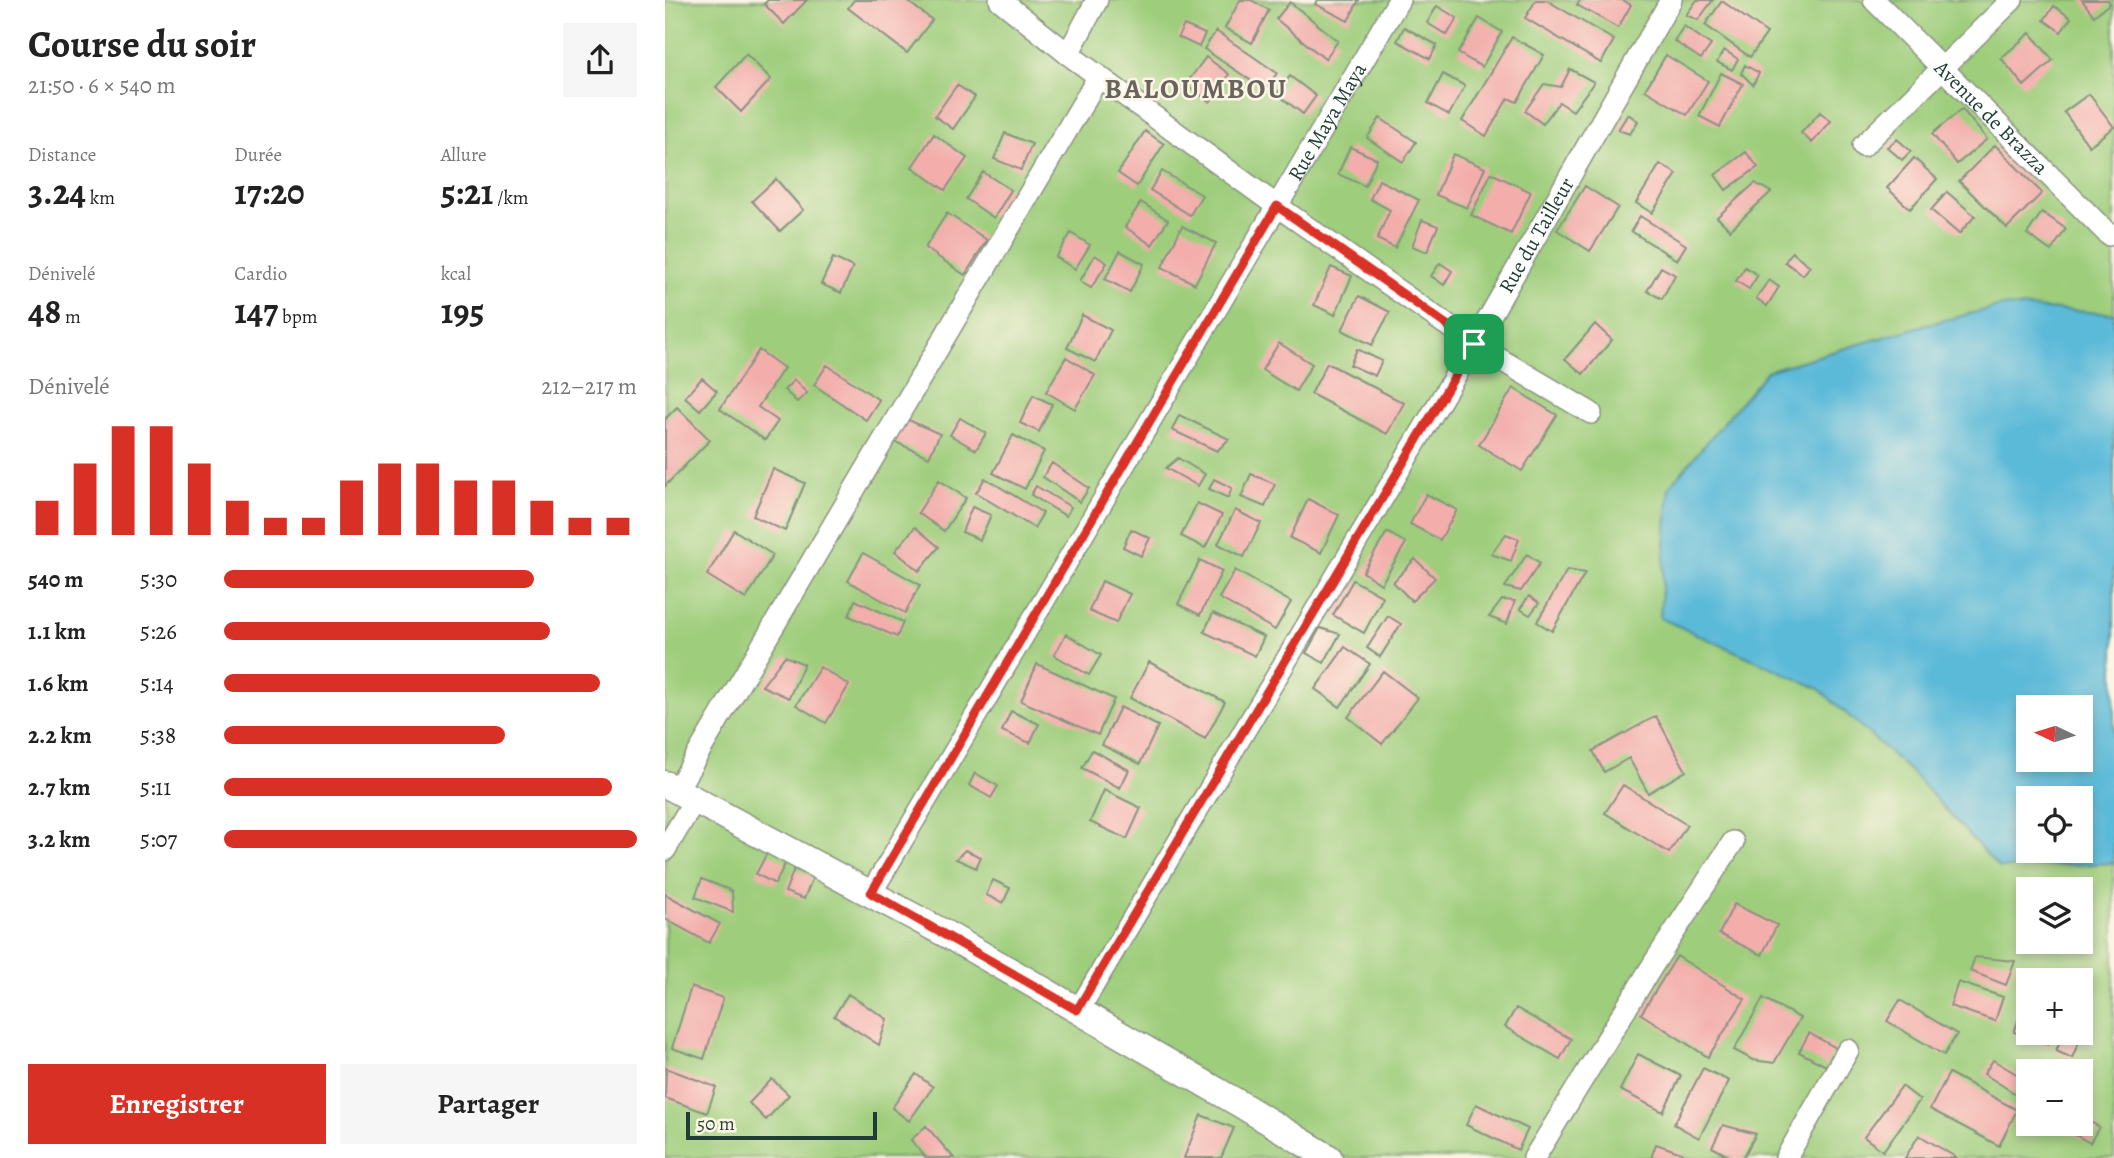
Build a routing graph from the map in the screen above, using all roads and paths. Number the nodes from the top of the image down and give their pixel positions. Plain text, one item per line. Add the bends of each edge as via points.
1 (1000, 0) edge
2 (1097, 0) edge
3 (1399, 0) edge
4 (1671, 0) edge
5 (1874, 0) edge
6 (2013, 0) edge
7 (1068, 54) junction
8 (1940, 68) junction
9 (1099, 76) junction
10 (1863, 146) dead end
11 (1277, 206) junction
12 (2109, 235) dead end
13 (1474, 344) junction
14 (1591, 413) dead end
15 (678, 792) edge
16 (1733, 842) dead end
17 (665, 850) edge
18 (871, 893) junction
19 (1077, 1010) junction
20 (1848, 1050) dead end
21 (1329, 1158) edge
22 (1534, 1158) edge
23 (1786, 1158) edge

1 - 7 street
2 - 7 street
3 - 11 street, Rue Maya Maya
4 - 13 street, Rue du Tailleur
5 - 8 street, Avenue de Brazza
6 - 8 street
7 - 9 street
8 - 10 street
8 - 12 street, Avenue de Brazza
9 - 11 street
9 - 15 street
11 - 13 street
11 - 18 street, Rue Maya Maya
13 - 14 street
13 - 19 street, Rue du Tailleur
15 - 17 street
15 - 18 street
16 - 22 street
18 - 19 street
19 - 21 street
20 - 23 street

